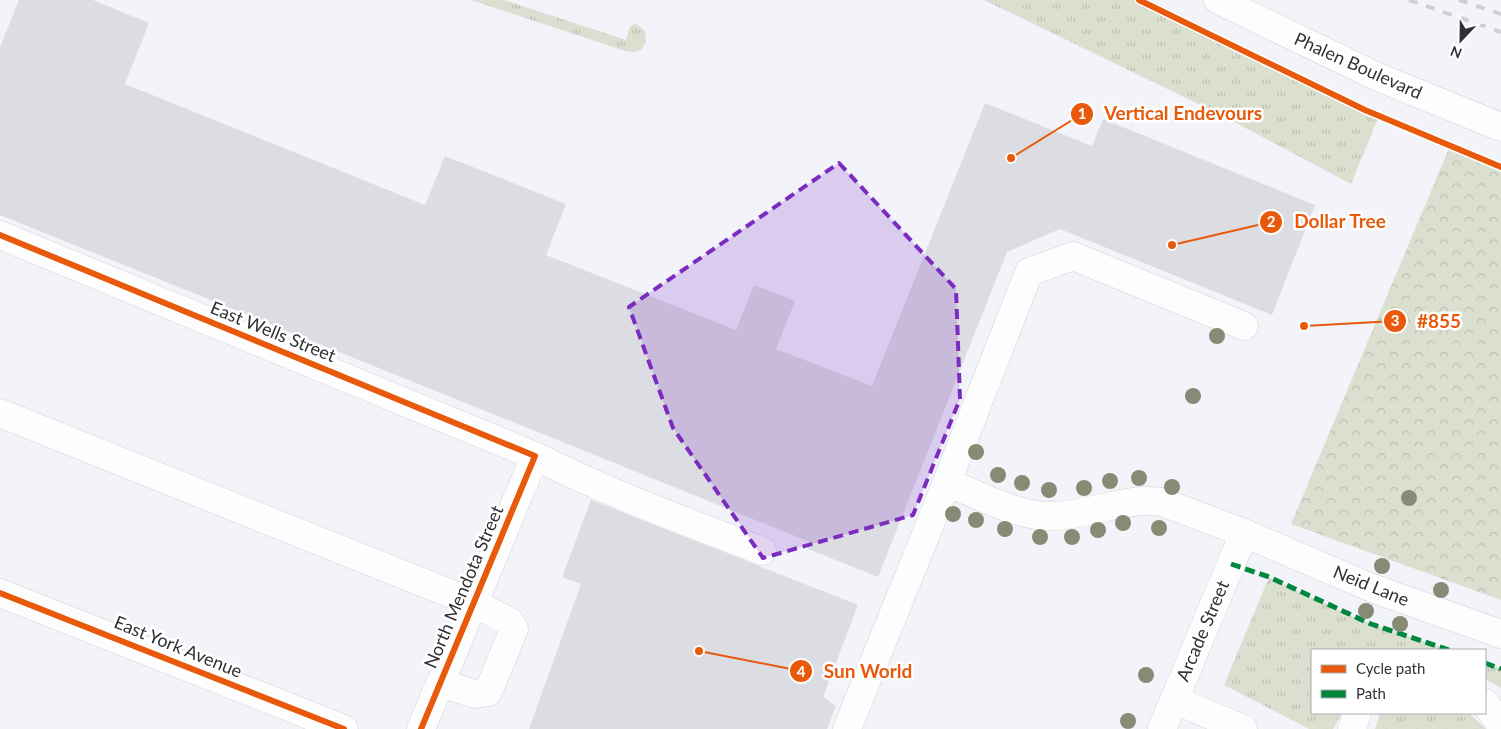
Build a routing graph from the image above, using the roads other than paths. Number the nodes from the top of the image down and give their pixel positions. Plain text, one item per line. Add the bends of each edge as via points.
1 (1218, 0) edge
2 (1501, 127) edge
3 (0, 235) edge
4 (1244, 326) dead end
5 (0, 413) edge
6 (535, 456) junction
7 (947, 482) junction
8 (1244, 533) junction
9 (762, 550) dead end
10 (0, 593) edge
11 (474, 603) junction
12 (1501, 634) edge
13 (440, 683) junction
14 (1175, 700) junction
15 (1486, 704) edge
16 (1358, 714) edge
17 (1501, 725) edge
18 (344, 729) edge
19 (421, 729) edge
20 (847, 729) edge
21 (1162, 729) edge
22 (1243, 729) edge
23 (1352, 729) edge

1 - 2 street, Phalen Boulevard via 1380,78
3 - 6 street, East Wells Street
4 - 7 street via 1073,256 1028,272
5 - 11 street
6 - 9 street, East Wells Street via 570,474
6 - 11 street, North Mendota Street
7 - 8 street, Neid Lane via 1031,514 1066,515 1125,501 1150,500
7 - 20 street
8 - 12 street, Neid Lane via 1372,588
8 - 14 street, Arcade Street
10 - 18 street, East York Avenue
11 - 13 street, North Mendota Street
11 - 13 street via 510,622 514,629 488,692 475,694
13 - 19 street, North Mendota Street
14 - 21 street, Arcade Street
14 - 22 street
15 - 17 street
16 - 23 street

